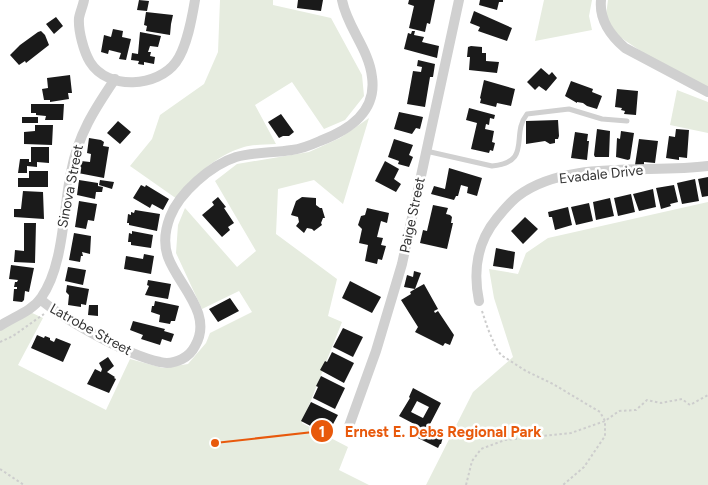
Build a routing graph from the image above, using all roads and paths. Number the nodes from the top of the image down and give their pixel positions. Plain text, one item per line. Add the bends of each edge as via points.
1 (84, 0) edge
2 (195, 0) edge
3 (342, 0) edge
4 (459, 0) edge
5 (601, 0) edge
6 (115, 79) junction
7 (708, 92) edge
8 (627, 121) dead end
9 (426, 151) junction
10 (708, 166) edge
11 (40, 299) junction
12 (479, 301) joint
13 (52, 309) junction
14 (0, 326) edge
15 (0, 342) edge
16 (708, 395) edge
17 (605, 421) junction
18 (349, 426) dead end
19 (0, 469) edge
20 (24, 485) edge
21 (466, 485) edge
22 (563, 485) edge

1 - 6 street via 79,19 80,33 90,62 99,74
2 - 6 street via 182,51 167,72 140,82
3 - 13 street, Latrobe Street via 347,20 368,61 372,77 365,111 351,126 314,144 295,150 247,154 222,163 193,184 178,200 165,231 165,245 172,268 200,318 198,341 187,356 161,363 142,357
4 - 9 street, Paige Street
5 - 7 street via 602,16 615,40
6 - 11 street, Sinova Street via 78,142 56,262 51,280
8 - 9 lane via 602,119 569,109 527,114 521,125 514,158 500,165
9 - 18 street, Paige Street via 396,288
10 - 12 street, Evadale Drive via 574,174 532,187 504,210 484,238 476,268
11 - 13 street, Latrobe Street
11 - 14 street, Latrobe Street
12 - 17 path via 501,355 600,412
13 - 15 path
16 - 17 path via 690,405 682,399 661,404 647,400 636,410 619,411
17 - 21 path via 570,433 505,440 481,449 472,461
17 - 22 path via 605,436 584,467
19 - 20 path

